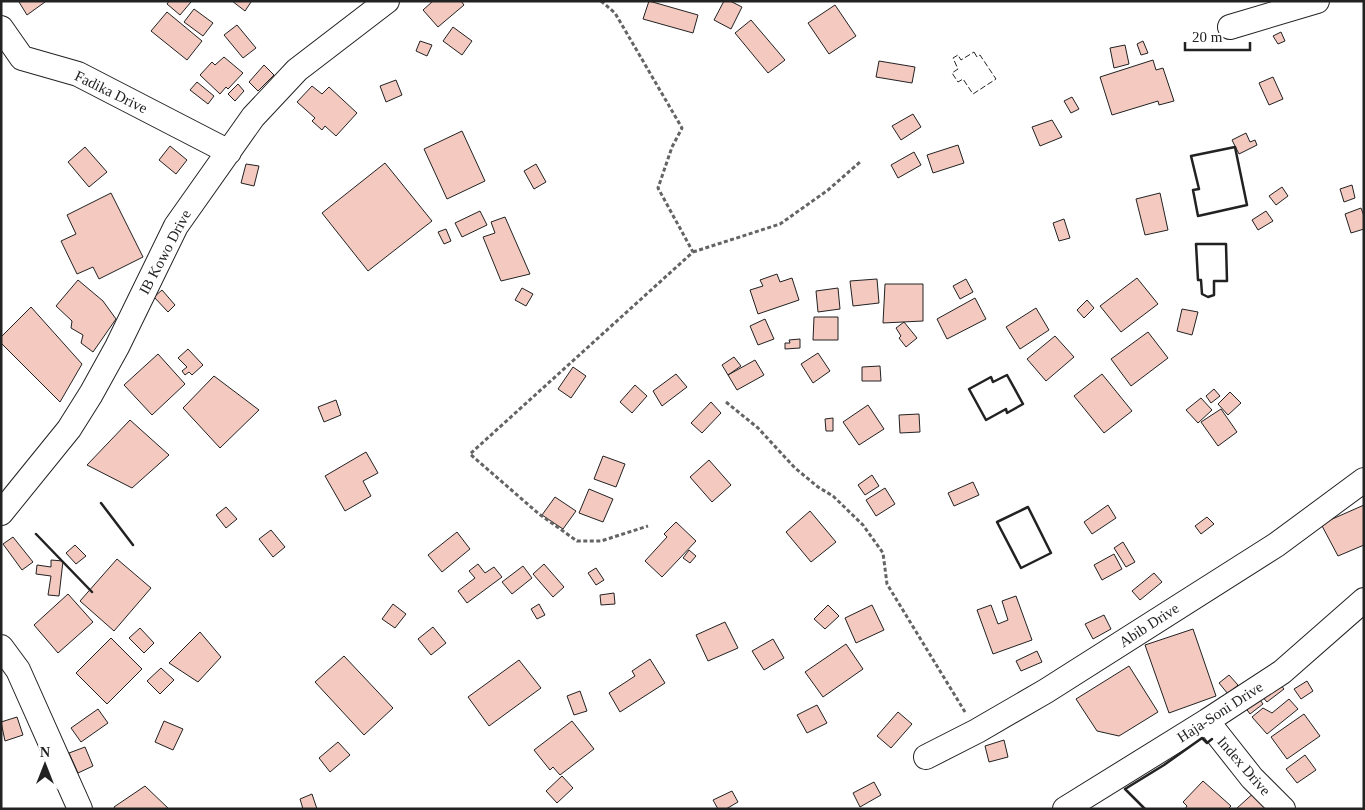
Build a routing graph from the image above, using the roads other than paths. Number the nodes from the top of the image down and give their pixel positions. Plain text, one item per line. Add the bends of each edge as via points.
1 (387, 1) edge
2 (1318, 1) edge
3 (1230, 27) dead end
4 (1, 28) edge
5 (229, 152) junction
6 (1364, 480) edge
7 (1, 513) edge
8 (1364, 600) edge
9 (1, 647) edge
10 (1207, 721) junction
11 (926, 756) dead end
12 (80, 809) edge
13 (1065, 809) edge
14 (1282, 809) edge

1 - 5 street, IB Kowo Drive via 298,70 253,117
2 - 3 street
4 - 5 street, Fadika Drive via 22,58 78,74
5 - 7 street, IB Kowo Drive via 176,226 117,347 69,429
6 - 11 street, Abib Drive via 1276,545 1046,691 977,732
8 - 10 street, Haja-Soni Drive via 1282,672
9 - 12 street via 18,670
10 - 13 street, Haja-Soni Drive
10 - 14 street, Index Drive via 1252,778

